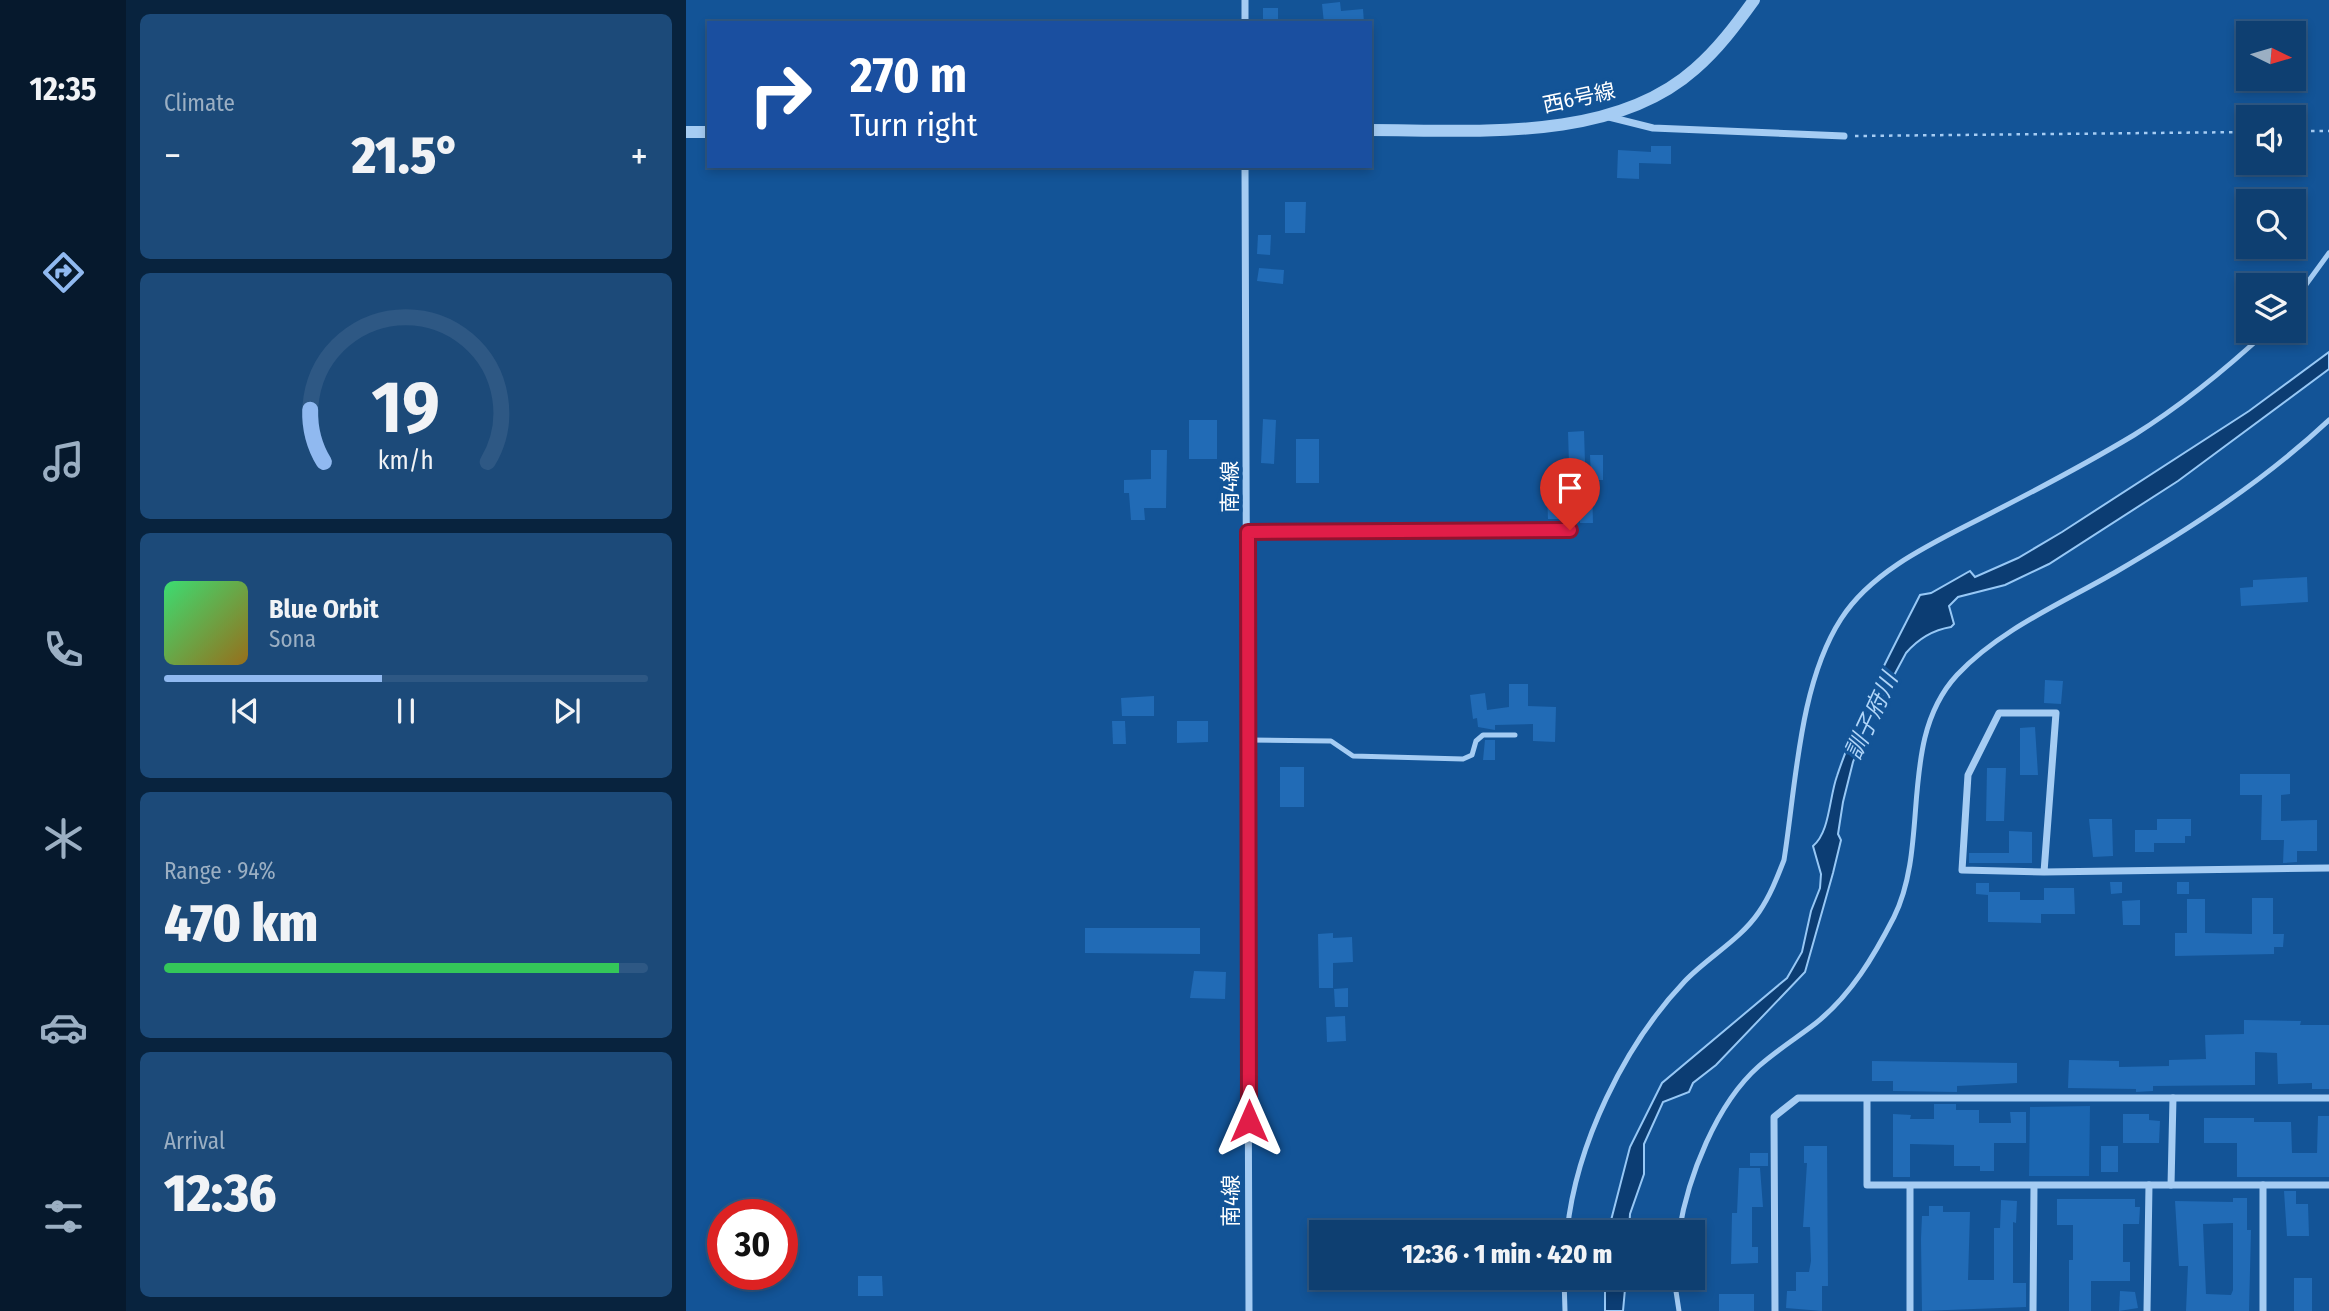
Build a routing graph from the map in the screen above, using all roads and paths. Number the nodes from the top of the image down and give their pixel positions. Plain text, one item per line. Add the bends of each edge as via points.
1 (1245, 0) edge
2 (1754, 0) edge
3 (1245, 21) edge
4 (1608, 116) junction
5 (1372, 130) edge
6 (2306, 131) edge
7 (2329, 131) edge
8 (686, 132) edge
9 (707, 132) edge
10 (2236, 132) edge
11 (1844, 136) joint
12 (1245, 168) edge
13 (2329, 253) edge
14 (2306, 285) edge
15 (2253, 343) edge
16 (2329, 420) edge
17 (1569, 476) dead end
18 (1248, 532) junction
19 (1515, 735) dead end
20 (1249, 740) junction
21 (2329, 868) edge
22 (2044, 872) junction
23 (2173, 1098) junction
24 (2329, 1098) edge
25 (1867, 1099) junction
26 (2149, 1185) junction
27 (2171, 1185) junction
28 (2263, 1185) junction
29 (2329, 1185) edge
30 (1910, 1186) junction
31 (2034, 1186) junction
32 (1568, 1220) edge
33 (1682, 1220) edge
34 (1564, 1290) edge
35 (1676, 1290) edge
36 (1249, 1311) edge
37 (1565, 1311) edge
38 (1679, 1311) edge
39 (1775, 1311) edge
40 (1910, 1311) edge
41 (2033, 1311) edge
42 (2147, 1311) edge
43 (2263, 1311) edge

1 - 3 street
2 - 4 street, 西6号線 via 1731,33 1694,70 1663,92
4 - 5 street, 西6号線 via 1547,127
4 - 11 street via 1653,128
6 - 7 path
8 - 9 street
10 - 11 path
12 - 18 street, 南4線
13 - 14 lane
15 - 32 lane via 2187,398 2134,434 1924,549 1862,594 1841,618 1814,684 1784,860 1774,887 1758,914 1685,981 1626,1060 1594,1127
16 - 33 lane via 2252,485 2183,533 1996,641 1956,676 1937,705 1923,744 1911,861 1895,913 1847,993 1819,1021 1757,1067 1723,1112 1703,1149
17 - 18 lane via 1570,530
18 - 20 street, 南4線
19 - 20 lane via 1483,735 1472,755 1463,759 1353,757 1331,741
20 - 36 street, 南4線
21 - 22 street
22 - 22 street via 2056,713 1999,713 1968,775 1962,870
23 - 24 street
23 - 25 street
23 - 27 street
25 - 30 street via 1867,1185
25 - 39 street via 1798,1098 1774,1117
26 - 27 street
26 - 31 street
26 - 42 street
27 - 28 street
28 - 29 street
28 - 43 street
30 - 31 street
30 - 40 street
31 - 41 street
34 - 37 lane
35 - 38 lane

